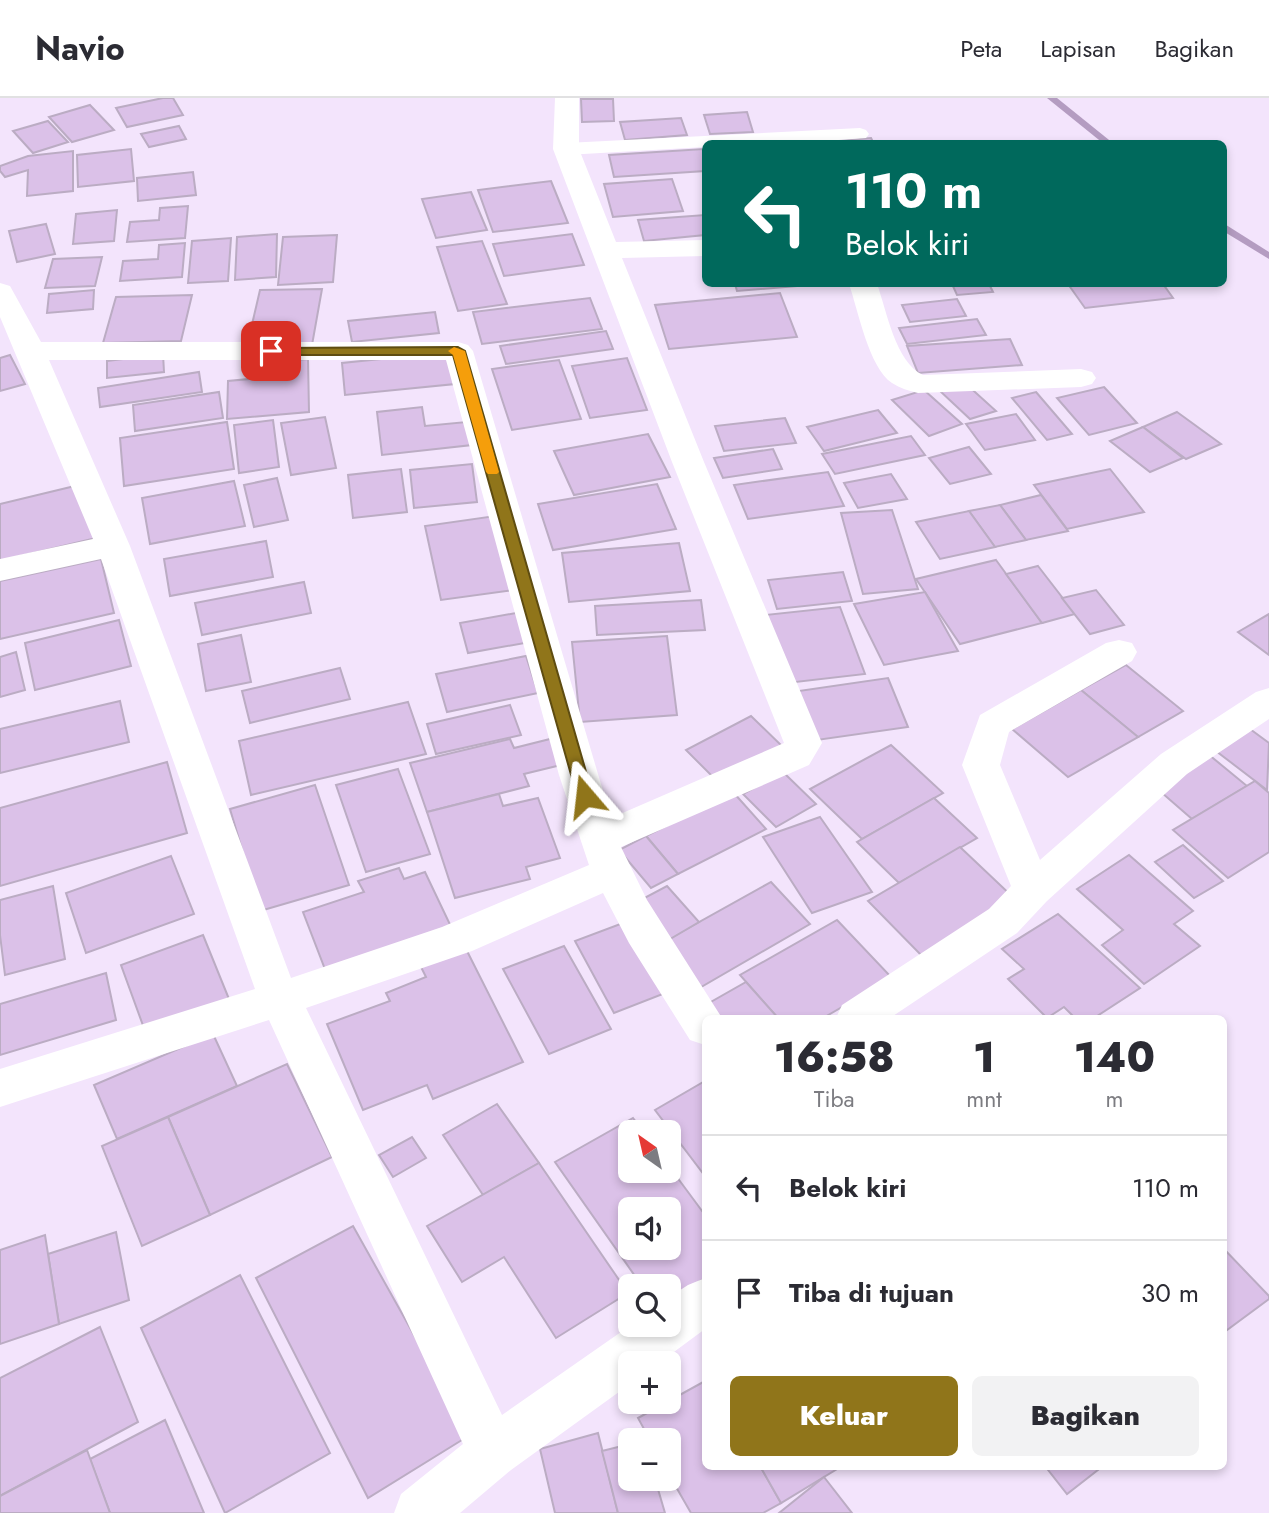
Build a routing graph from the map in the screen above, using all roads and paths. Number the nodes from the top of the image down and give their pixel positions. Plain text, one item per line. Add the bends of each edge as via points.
1 (567, 98) edge
2 (860, 134) dead end
3 (742, 140) edge
4 (702, 142) edge
5 (566, 149) junction
6 (702, 248) edge
7 (604, 250) junction
8 (864, 287) edge
9 (0, 292) edge
10 (31, 351) junction
11 (1081, 378) dead end
12 (113, 546) junction
13 (0, 570) edge
14 (1119, 652) dead end
15 (1269, 701) edge
16 (606, 856) junction
17 (1033, 890) junction
18 (280, 999) junction
19 (862, 1015) edge
20 (702, 1022) edge
21 (0, 1088) edge
22 (702, 1303) edge
23 (493, 1452) junction
24 (420, 1513) edge

1 - 5 street
2 - 3 lane
4 - 5 lane
5 - 7 street
6 - 7 street
7 - 16 street via 803,743 796,755
8 - 11 street via 889,360 901,376 918,384
9 - 10 street
10 - 12 street
10 - 16 street via 458,351 574,761
12 - 13 street
12 - 18 street
14 - 17 street via 993,724 981,765
15 - 17 street via 1174,764
16 - 18 street via 457,939
16 - 20 street via 649,938
17 - 19 street via 1003,922
18 - 21 street
18 - 23 street
22 - 23 street
23 - 24 street

